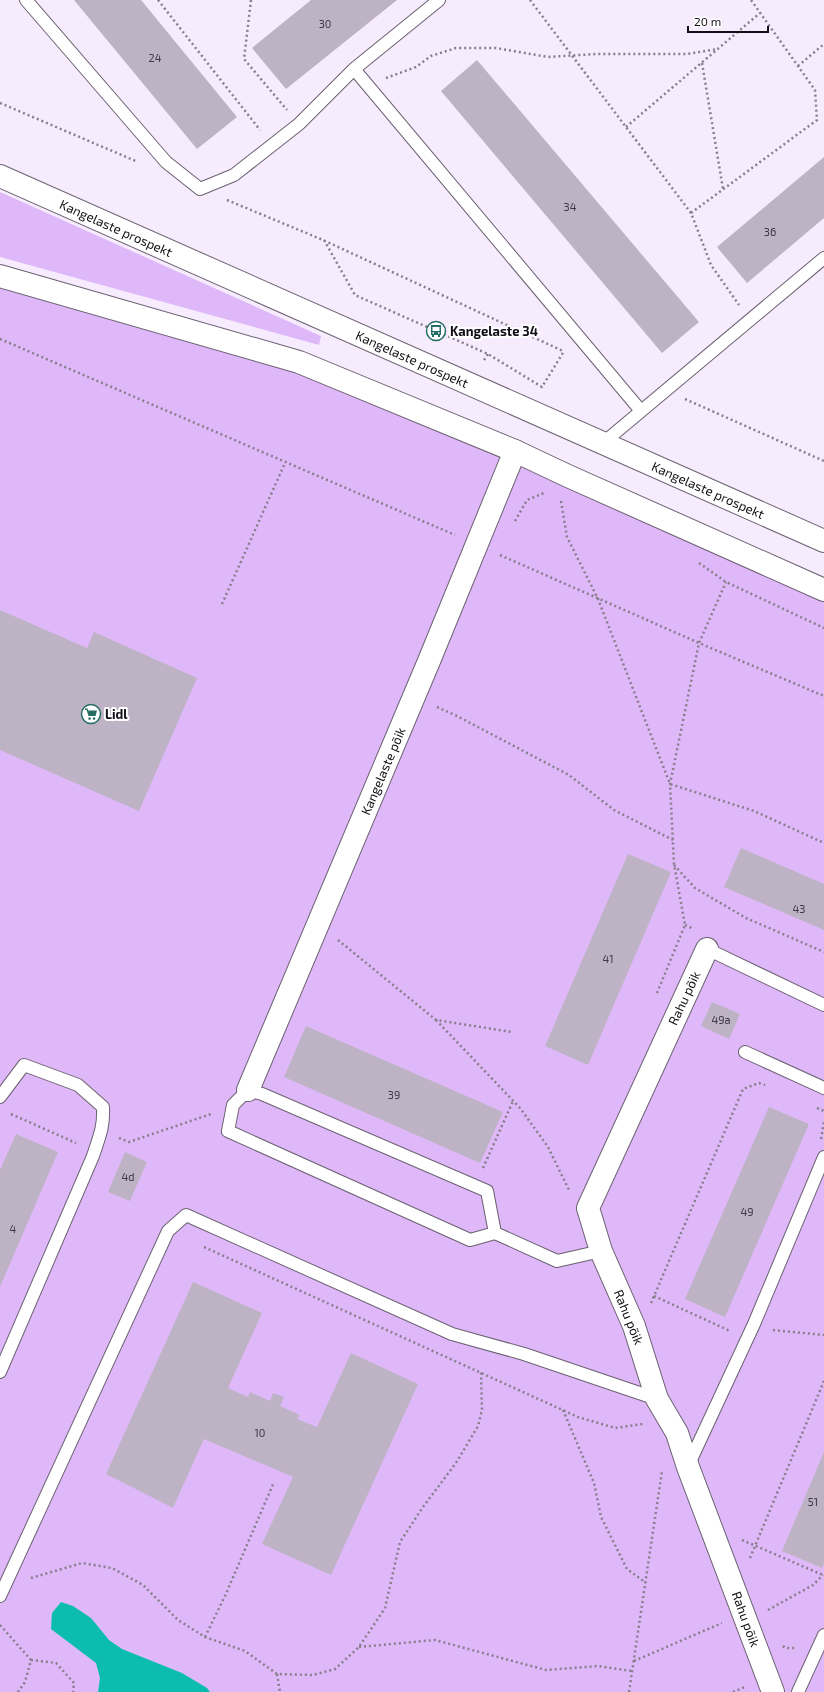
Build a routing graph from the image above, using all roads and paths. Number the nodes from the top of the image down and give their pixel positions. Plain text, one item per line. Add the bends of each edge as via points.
1 (26, 0) edge
2 (158, 0) edge
3 (251, 0) edge
4 (439, 0) edge
5 (530, 0) edge
6 (751, 0) edge
7 (760, 13) junction
8 (824, 44) edge
9 (718, 49) junction
10 (571, 55) junction
11 (702, 63) junction
12 (798, 66) junction
13 (354, 69) junction
14 (364, 81) junction
15 (0, 103) edge
16 (298, 124) junction
17 (626, 127) junction
18 (272, 145) junction
19 (140, 162) dead end
20 (0, 176) edge
21 (200, 189) junction
22 (723, 189) junction
23 (691, 213) junction
24 (323, 240) junction
25 (824, 258) edge
26 (0, 276) edge
27 (750, 320) junction
28 (0, 339) edge
29 (564, 351) junction
30 (488, 354) junction
31 (484, 360) dead end
32 (602, 365) junction
33 (666, 390) junction
34 (641, 411) junction
35 (603, 442) junction
36 (515, 451) junction
37 (824, 461) edge
38 (285, 463) junction
39 (549, 493) dead end
40 (560, 495) dead end
41 (512, 527) dead end
42 (824, 542) edge
43 (476, 544) junction
44 (694, 560) dead end
45 (726, 582) junction
46 (824, 590) edge
47 (598, 599) junction
48 (222, 604) dead end
49 (824, 628) edge
50 (699, 643) junction
51 (824, 696) edge
52 (432, 705) dead end
53 (670, 784) junction
54 (673, 840) junction
55 (824, 843) edge
56 (674, 864) junction
57 (336, 938) dead end
58 (707, 949) joint
59 (824, 952) edge
60 (655, 999) dead end
61 (824, 1005) edge
62 (436, 1020) junction
63 (512, 1032) dead end
64 (745, 1052) dead end
65 (766, 1086) dead end
66 (824, 1088) edge
67 (0, 1097) edge
68 (241, 1097) junction
69 (513, 1101) junction
70 (810, 1105) dead end
71 (824, 1111) edge
72 (7, 1112) dead end
73 (824, 1122) edge
74 (102, 1131) junction
75 (820, 1143) dead end
76 (94, 1152) junction
77 (824, 1157) edge
78 (483, 1169) dead end
79 (573, 1186) dead end
80 (495, 1233) junction
81 (601, 1251) junction
82 (654, 1296) junction
83 (650, 1306) dead end
84 (754, 1324) junction
85 (824, 1335) edge
86 (747, 1338) junction
87 (0, 1372) edge
88 (481, 1372) dead end
89 (824, 1381) edge
90 (657, 1399) junction
91 (563, 1410) dead end
92 (663, 1466) dead end
93 (688, 1467) junction
94 (274, 1482) dead end
95 (736, 1537) dead end
96 (755, 1546) junction
97 (749, 1559) dead end
98 (824, 1575) edge
99 (646, 1583) junction
100 (6, 1585) junction
101 (0, 1596) edge
102 (0, 1625) edge
103 (824, 1635) edge
104 (205, 1638) junction
105 (359, 1647) junction
106 (31, 1660) junction
107 (632, 1672) junction
108 (277, 1674) junction
109 (18, 1692) edge
110 (73, 1692) edge
111 (280, 1692) edge
112 (629, 1692) edge
113 (773, 1692) edge
114 (798, 1692) edge

1 - 21 lane via 166,162
2 - 18 path
3 - 16 path via 244,59
4 - 13 lane
5 - 10 path
6 - 7 path
7 - 9 path
7 - 12 path
8 - 12 path
9 - 10 path via 687,54
9 - 11 path
10 - 14 path via 548,57 496,48 456,48 431,56 416,67 388,78
10 - 17 path
11 - 17 path
11 - 22 path
12 - 22 path via 815,90 817,120
13 - 14 lane
13 - 16 lane
14 - 32 lane
15 - 19 path
16 - 18 lane
17 - 23 path
18 - 21 lane via 234,175
20 - 35 main road, Kangelaste prospekt
21 - 24 path
22 - 23 path
23 - 27 path via 710,265
24 - 29 path
24 - 30 path via 355,295
25 - 27 lane
26 - 36 main road via 299,362
27 - 33 lane
28 - 38 path
29 - 30 path via 542,387
29 - 32 path
30 - 31 path
32 - 34 lane
33 - 34 lane
33 - 37 path
34 - 35 lane
35 - 42 main road, Kangelaste prospekt
36 - 43 main road, Kangelaste põik
36 - 46 main road
38 - 43 path
38 - 48 path
39 - 41 path via 544,492 527,500
40 - 47 path via 567,537
43 - 47 path
43 - 68 main road, Kangelaste põik via 426,668
44 - 45 path
45 - 49 path
45 - 50 path
47 - 50 path
47 - 53 path
50 - 51 path
50 - 53 path
52 - 54 path via 569,775 614,810
53 - 54 path
53 - 55 path via 754,811
54 - 56 path
56 - 59 path via 695,888 746,918
56 - 60 path via 685,925
57 - 62 path
58 - 61 lane
58 - 81 main road, Rahu põik via 588,1208
62 - 63 path
62 - 69 path
64 - 66 lane
65 - 82 path via 759,1083 743,1089
67 - 74 lane via 24,1065 78,1085 103,1107
68 - 74 path via 196,1120 129,1142
68 - 80 lane via 270,1097 487,1191
68 - 80 lane via 228,1132 470,1240
69 - 78 path
69 - 79 path via 548,1147 570,1193
70 - 71 path
72 - 76 path
73 - 75 path
74 - 76 lane
76 - 87 lane
77 - 84 lane
80 - 81 lane via 557,1261
81 - 90 main road, Rahu põik via 634,1326
82 - 83 path
82 - 86 path
84 - 85 path via 768,1330
84 - 86 lane
86 - 93 lane
88 - 105 path via 482,1410 478,1426 456,1464 400,1542 385,1608
89 - 96 path
90 - 93 main road, Rahu põik via 677,1433
90 - 100 lane via 524,1354 452,1334 186,1215 168,1231
91 - 99 path via 594,1483 601,1517 626,1570
92 - 99 path
93 - 113 main road, Rahu põik
94 - 104 path
95 - 96 path
96 - 97 path
96 - 98 path
99 - 107 path
100 - 101 lane
100 - 104 path via 82,1563 112,1568 143,1585 178,1620
102 - 106 path
103 - 114 lane
104 - 108 path via 245,1651
105 - 107 path via 435,1640 546,1670 598,1666
105 - 108 path via 335,1669 313,1675
106 - 109 path via 25,1682
106 - 110 path via 56,1663 74,1683
107 - 112 path
108 - 111 path

